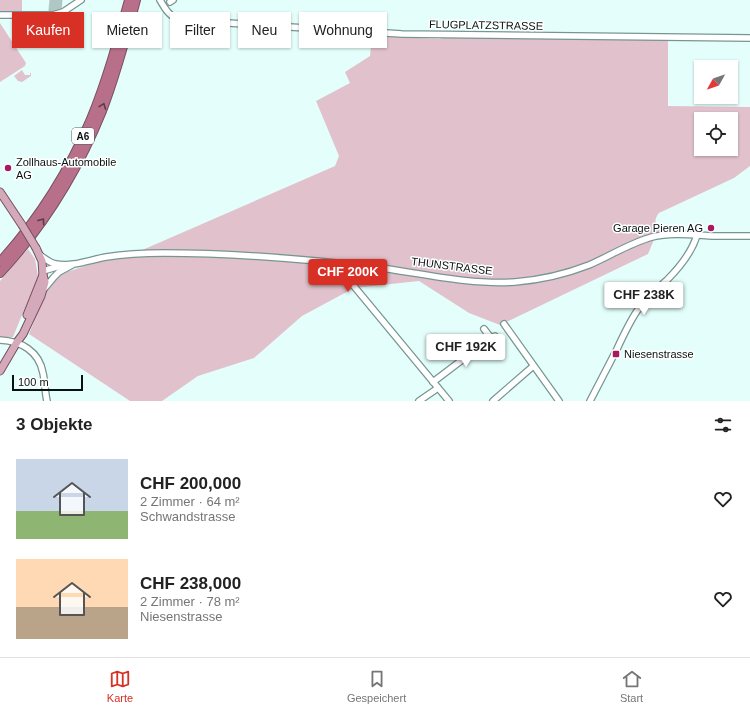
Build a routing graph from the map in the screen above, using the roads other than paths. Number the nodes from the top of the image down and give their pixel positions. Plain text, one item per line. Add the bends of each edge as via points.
1 (81, 0) edge
2 (129, 0) edge
3 (136, 0) edge
4 (160, 0) edge
5 (0, 15) edge
6 (750, 38) edge
7 (0, 192) edge
8 (697, 234) junction
9 (750, 236) edge
10 (38, 251) junction
11 (0, 262) edge
12 (344, 264) junction
13 (64, 265) junction
14 (73, 265) junction
15 (59, 272) junction
16 (0, 273) edge
17 (44, 273) junction
18 (43, 292) junction
19 (504, 324) dead end
20 (484, 329) dead end
21 (491, 338) junction
22 (0, 340) edge
23 (17, 342) junction
24 (500, 343) dead end
25 (531, 368) dead end
26 (0, 371) edge
27 (433, 382) junction
28 (438, 388) junction
29 (46, 401) edge
30 (419, 401) edge
31 (449, 401) edge
32 (493, 401) edge
33 (559, 401) edge
34 (590, 401) edge

1 - 5 street via 63,12 53,15
2 - 11 highway, A6 via 105,80 80,144 45,204
16 -> 3 highway, A6 via 42,221 82,155 110,87
4 - 6 street, FLUGPLATZSTRASSE via 170,15 180,20 354,32
7 - 10 main road, bridge
8 - 9 street, THUNSTRASSE
8 - 12 street, THUNSTRASSE via 654,237 583,267 516,282 469,281
8 - 34 street via 680,266 637,311
10 - 13 street, THUNSTRASSE via 53,264
10 - 17 main road
12 - 14 street, THUNSTRASSE via 261,256 162,253 111,256
12 - 27 street via 348,278
13 - 14 street, THUNSTRASSE
13 - 17 street, THUNSTRASSE
14 - 15 street, THUNSTRASSE
15 - 17 street
15 - 18 street, THUNSTRASSE
17 - 18 main road
17 - 23 main road
18 - 23 main road via 24,334
19 - 33 street
20 - 21 street
21 - 24 street via 495,336
21 - 27 street
22 - 23 street
23 - 26 main road
23 - 29 street via 40,362
25 - 32 street
27 - 28 street
28 - 30 street
28 - 31 street

